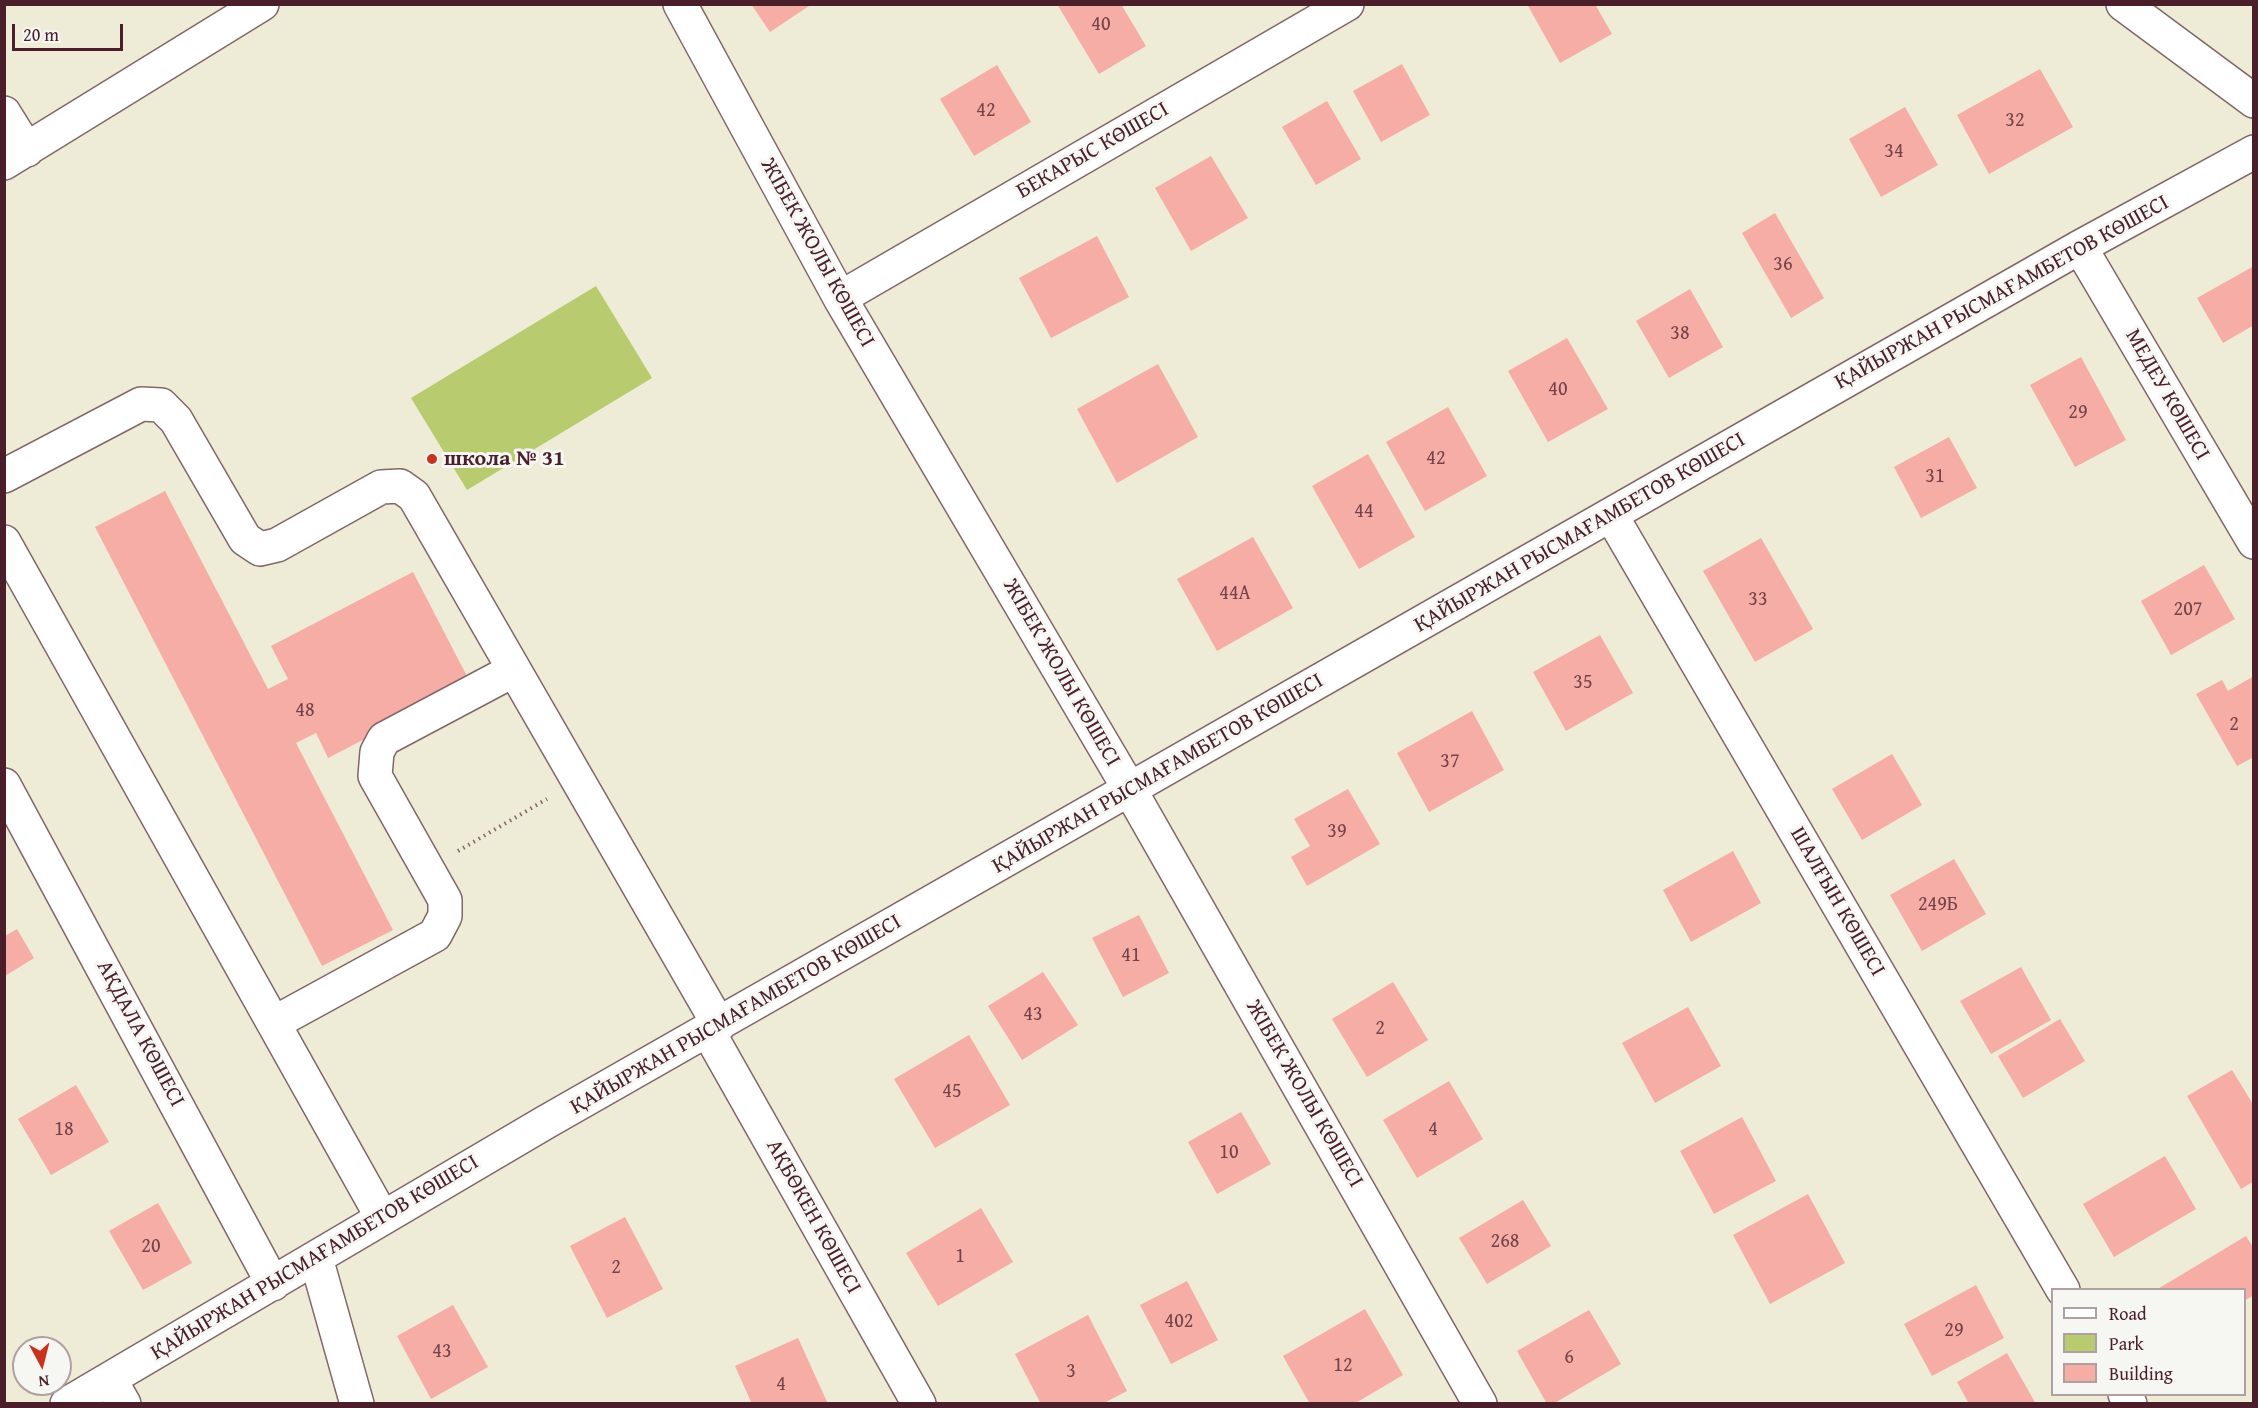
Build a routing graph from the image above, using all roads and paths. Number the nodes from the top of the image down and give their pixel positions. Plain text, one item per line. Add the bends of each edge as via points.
1 (262, 4) edge
2 (680, 4) edge
3 (1347, 4) edge
4 (2123, 4) edge
5 (2253, 101) edge
6 (4, 113) edge
7 (2253, 152) edge
8 (16, 156) edge
9 (2080, 247) junction
10 (840, 298) junction
11 (4, 476) edge
12 (1611, 515) junction
13 (4, 542) edge
14 (2253, 542) edge
15 (514, 670) junction
16 (579, 781) junction
17 (4, 785) edge
18 (1130, 790) junction
19 (429, 868) junction
20 (274, 1023) junction
21 (713, 1028) junction
22 (382, 1217) junction
23 (316, 1258) junction
24 (273, 1284) junction
25 (2062, 1288) edge
26 (117, 1391) edge
27 (67, 1404) edge
28 (357, 1404) edge
29 (919, 1404) edge
30 (1480, 1404) edge

1 - 8 street
2 - 10 street, ЖІБЕК ЖОЛЫ КӨШЕСІ
3 - 10 street, БЕКАРЫС КӨШЕСІ
4 - 5 street
6 - 8 street
7 - 9 street, ҚАЙЫРЖАН РЫСМАҒАМБЕТОВ КӨШЕСІ
9 - 12 street, ҚАЙЫРЖАН РЫСМАҒАМБЕТОВ КӨШЕСІ
9 - 14 street, МЕДЕУ КӨШЕСІ
10 - 18 street, ЖІБЕК ЖОЛЫ КӨШЕСІ
11 - 15 street, АҚБӨКЕН КӨШЕСІ via 141,404 161,405 176,420 245,539 260,549 277,545 381,487 400,486 414,496
12 - 18 street, ҚАЙЫРЖАН РЫСМАҒАМБЕТОВ КӨШЕСІ
12 - 25 street, ШАЛҒЫН КӨШЕСІ
13 - 20 street
15 - 16 street, АҚБӨКЕН КӨШЕСІ
15 - 19 street via 384,739 376,752 375,776
16 - 19 path
16 - 21 street, АҚБӨКЕН КӨШЕСІ
17 - 24 street, АҚДАЛА КӨШЕСІ
18 - 21 street, ҚАЙЫРЖАН РЫСМАҒАМБЕТОВ КӨШЕСІ
18 - 30 street, ЖІБЕК ЖОЛЫ КӨШЕСІ
19 - 20 street via 445,900 445,916 435,935
20 - 22 street
21 - 22 street, ҚАЙЫРЖАН РЫСМАҒАМБЕТОВ КӨШЕСІ
21 - 29 street, АҚБӨКЕН КӨШЕСІ
22 - 23 street, ҚАЙЫРЖАН РЫСМАҒАМБЕТОВ КӨШЕСІ
23 - 24 street, ҚАЙЫРЖАН РЫСМАҒАМБЕТОВ КӨШЕСІ
23 - 28 street
24 - 26 street, ҚАЙЫРЖАН РЫСМАҒАМБЕТОВ КӨШЕСІ
26 - 27 street, ҚАЙЫРЖАН РЫСМАҒАМБЕТОВ КӨШЕСІ

